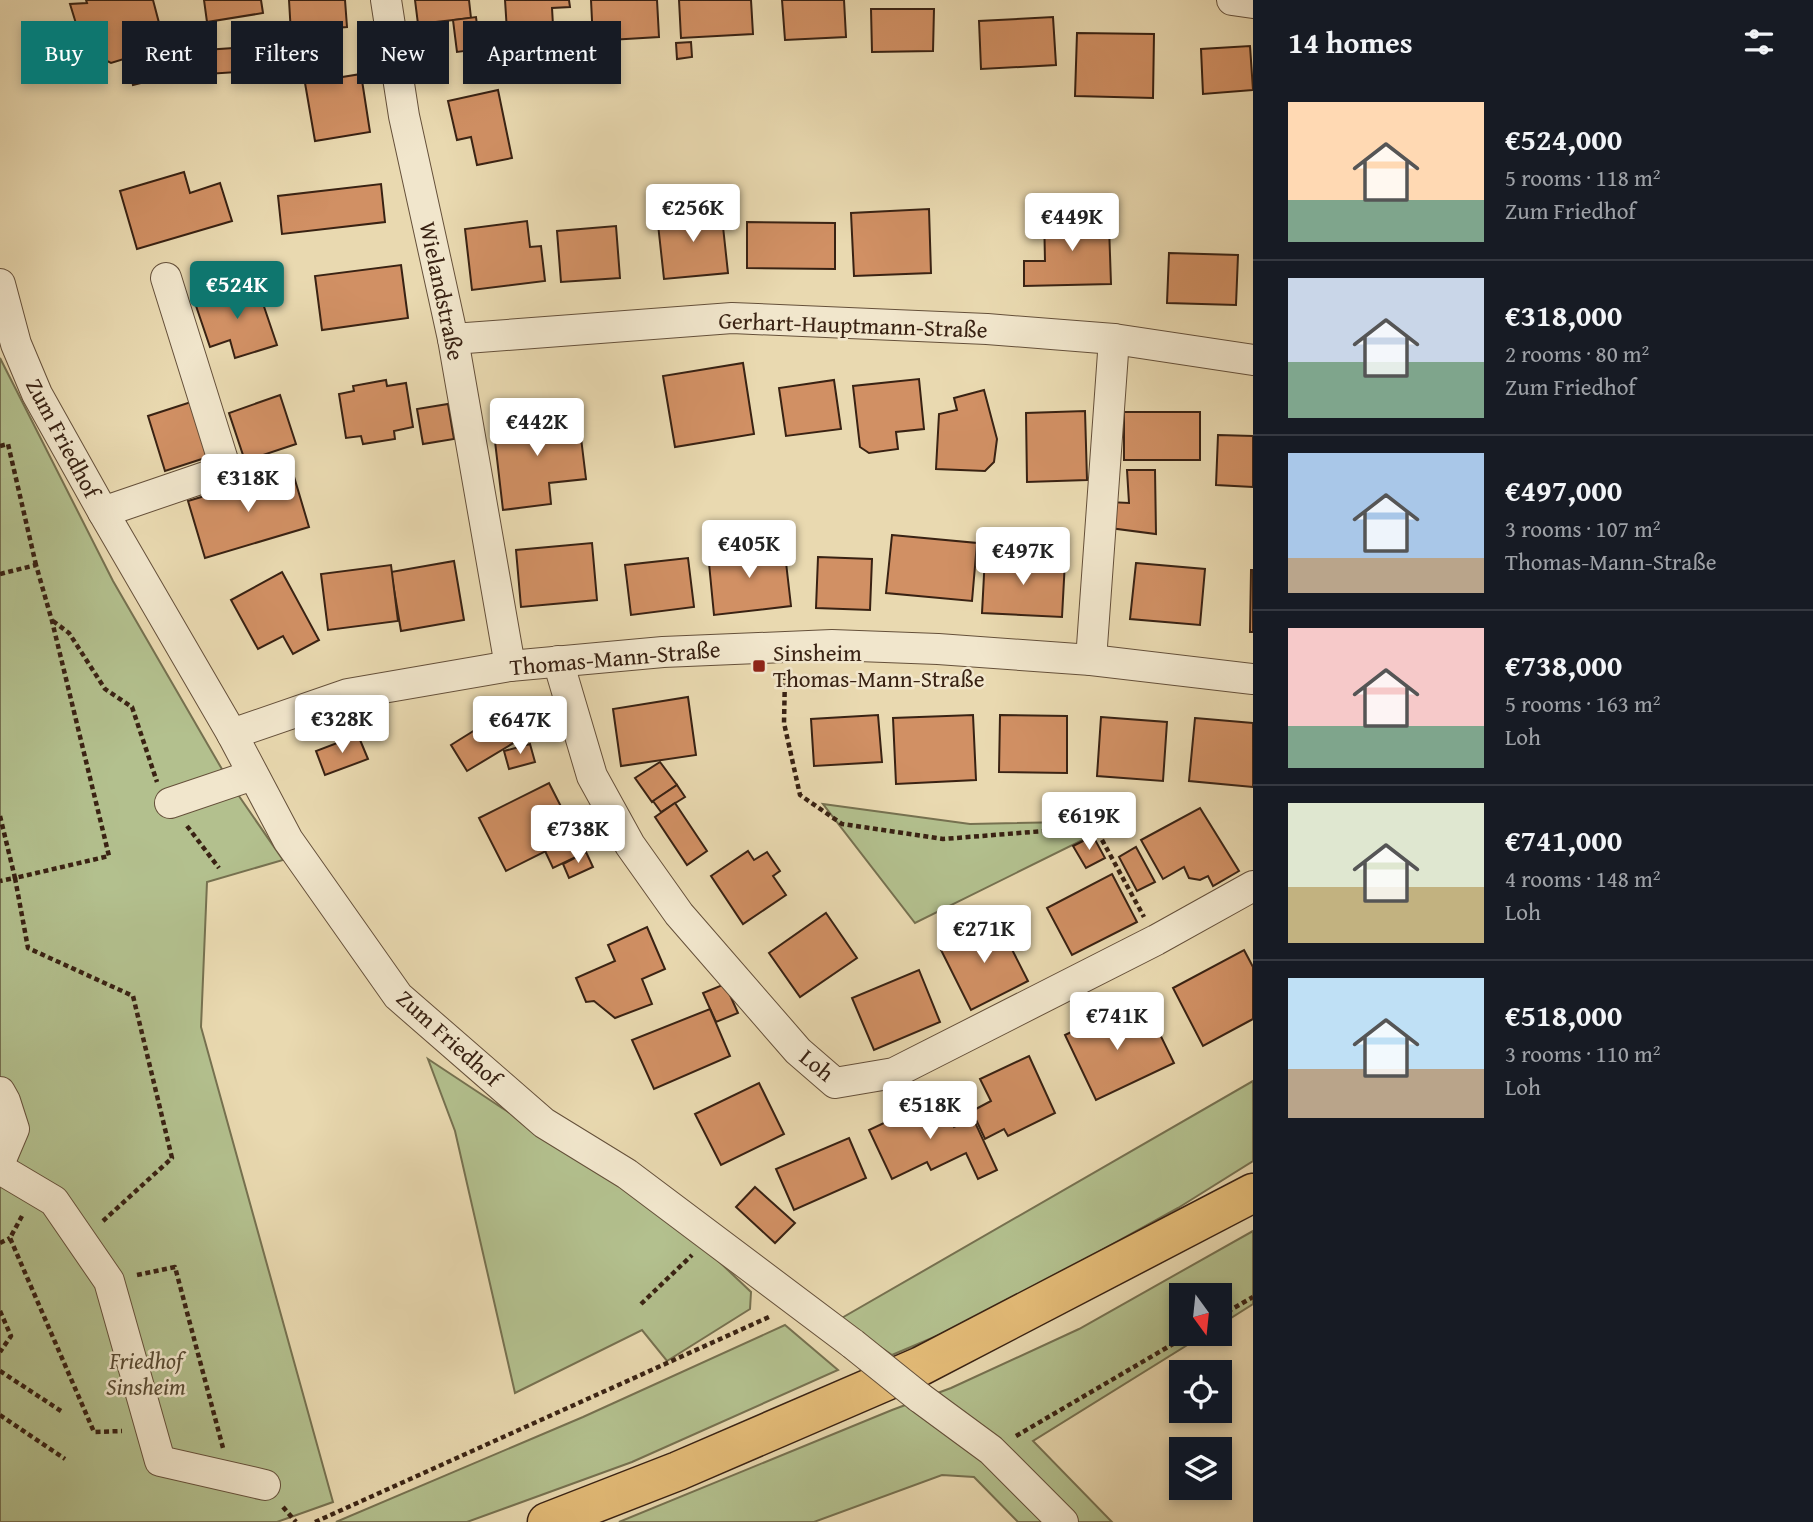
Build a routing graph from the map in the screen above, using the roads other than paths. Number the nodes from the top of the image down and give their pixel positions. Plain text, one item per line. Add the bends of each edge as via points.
1 (386, 0) edge
2 (1232, 0) edge
3 (1253, 3) edge
4 (166, 278) dead end
5 (0, 284) edge
6 (453, 339) junction
7 (1114, 339) junction
8 (8, 349) edge
9 (1253, 360) edge
10 (103, 512) junction
11 (558, 660) junction
12 (1091, 660) junction
13 (510, 666) junction
14 (1253, 679) edge
15 (232, 734) junction
16 (253, 775) junction
17 (170, 803) road end
18 (1253, 886) edge
19 (0, 1092) edge
20 (0, 1162) edge
21 (0, 1169) edge
22 (1253, 1193) edge
23 (265, 1485) dead end
24 (547, 1522) edge
25 (1063, 1522) edge

1 - 6 street, Wielandstraße via 404,116
2 - 3 street
4 - 10 street, Zum Friedhof via 226,470
5 - 8 street, Zum Friedhof
6 - 7 street, Gerhart-Hauptmann-Straße via 732,318
6 - 13 street, Wielandstraße
7 - 9 street, Gerhart-Hauptmann-Straße
7 - 12 street
8 - 10 street, Zum Friedhof
10 - 15 street, Zum Friedhof
11 - 12 street, Thomas-Mann-Straße via 786,646 938,649
11 - 13 street, Thomas-Mann-Straße
11 - 18 street, Loh via 592,776 630,845 679,914 798,1051 835,1083 894,1073
12 - 14 street, Thomas-Mann-Straße
13 - 15 street, Thomas-Mann-Straße via 348,694
15 - 16 street, Zum Friedhof
16 - 17 street
16 - 25 street, Zum Friedhof, bridge via 288,839 398,996 544,1124 627,1174 991,1450
19 - 20 street via 14,1129
21 - 23 street via 54,1201 109,1281 160,1461
22 - 24 highway via 921,1366

